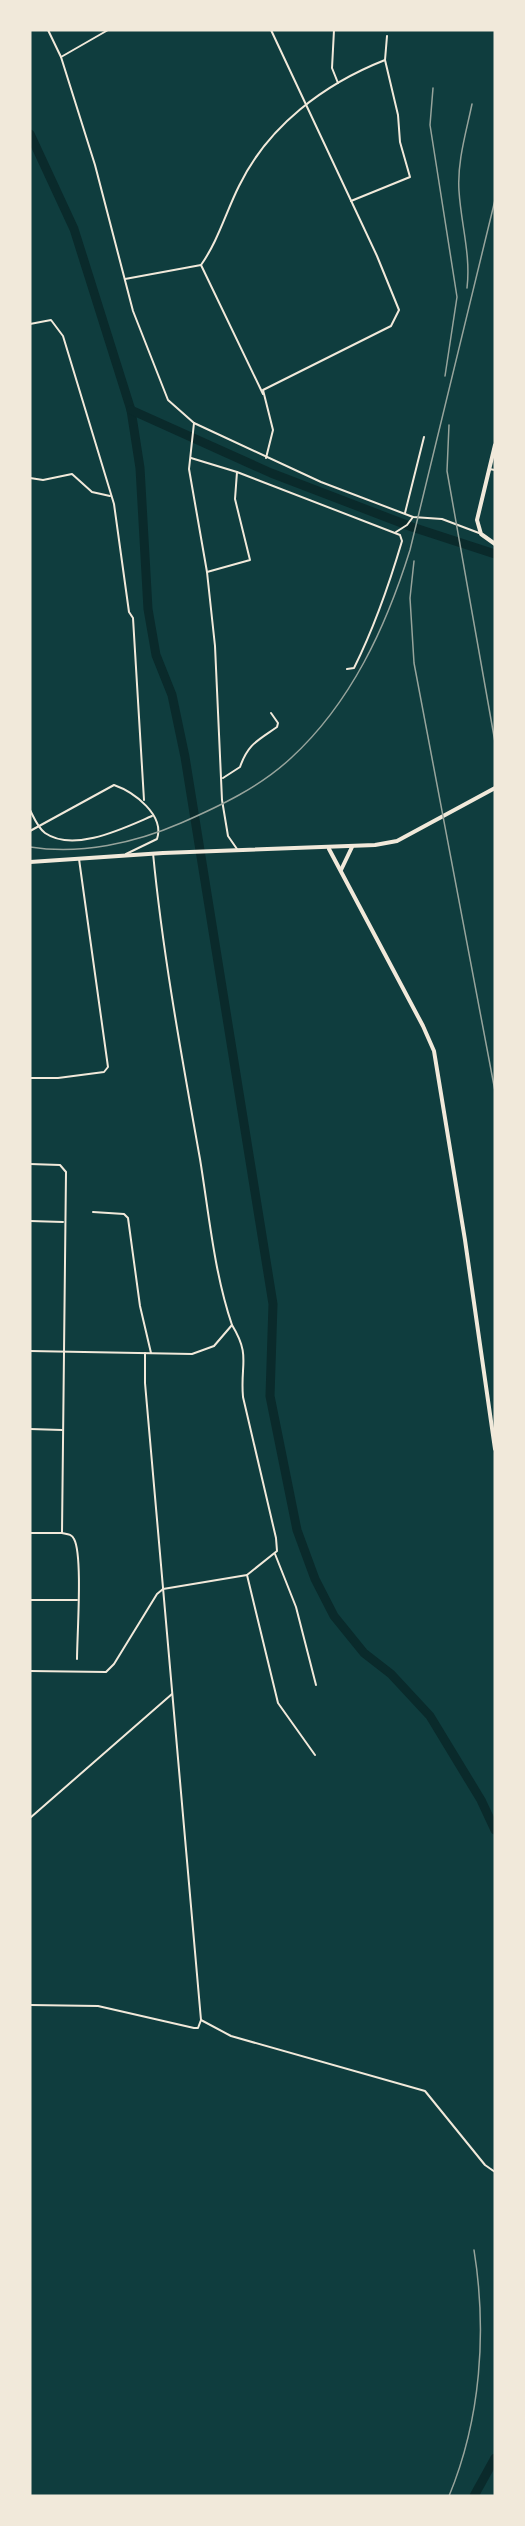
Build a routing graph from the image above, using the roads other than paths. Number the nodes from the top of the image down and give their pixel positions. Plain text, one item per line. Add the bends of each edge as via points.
1 (48, 30) edge
2 (108, 30) edge
3 (271, 30) edge
4 (334, 30) edge
5 (387, 36) dead end
6 (61, 57) junction
7 (385, 60) junction
8 (338, 83) junction
9 (306, 106) junction
10 (351, 201) junction
11 (201, 265) junction
12 (125, 279) junction
13 (30, 324) edge
14 (263, 394) junction
15 (194, 423) junction
16 (424, 437) dead end
17 (495, 445) edge
18 (191, 458) junction
19 (267, 458) junction
20 (489, 469) junction
21 (495, 470) edge
22 (237, 472) junction
23 (30, 478) edge
24 (110, 495) junction
25 (405, 513) junction
26 (413, 517) junction
27 (396, 532) junction
28 (481, 534) junction
29 (495, 544) edge
30 (207, 572) junction
31 (346, 669) dead end
32 (271, 714) dead end
33 (223, 778) junction
34 (495, 788) edge
35 (144, 800) junction
36 (30, 810) edge
37 (152, 816) junction
38 (40, 828) junction
39 (30, 831) edge
40 (352, 847) junction
41 (329, 849) junction
42 (238, 851) junction
43 (153, 854) junction
44 (124, 855) junction
45 (80, 859) junction
46 (30, 862) edge
47 (340, 871) junction
48 (30, 1078) edge
49 (30, 1164) edge
50 (93, 1212) dead end
51 (30, 1221) edge
52 (64, 1222) junction
53 (232, 1325) junction
54 (30, 1351) edge
55 (63, 1352) junction
56 (145, 1353) junction
57 (151, 1353) junction
58 (30, 1429) edge
59 (62, 1430) junction
60 (495, 1449) edge
61 (30, 1533) edge
62 (62, 1533) junction
63 (275, 1554) junction
64 (247, 1575) junction
65 (163, 1589) junction
66 (30, 1600) edge
67 (77, 1600) junction
68 (77, 1659) dead end
69 (30, 1671) edge
70 (316, 1685) dead end
71 (172, 1693) junction
72 (315, 1755) dead end
73 (30, 1818) edge
74 (30, 2005) edge
75 (201, 2020) junction
76 (495, 2172) edge

1 - 6 street
2 - 6 street
3 - 9 street
4 - 8 street via 332,68
5 - 7 street
6 - 12 street
7 - 8 street
7 - 10 street via 410,177
8 - 9 street
9 - 10 street
9 - 11 street via 281,124 259,150
10 - 14 street via 397,304 395,321 392,326 263,390
11 - 12 street
11 - 14 street
12 - 15 street via 168,400
13 - 24 street via 51,321 63,336
14 - 19 street via 273,430
15 - 18 street
15 - 19 street
16 - 25 street
17 - 20 main road
18 - 22 street
18 - 30 street via 191,486
19 - 25 street
20 - 21 street
20 - 28 main road via 477,520
22 - 27 street
22 - 30 street via 235,500 250,560
23 - 24 street via 43,480 72,474 92,492
24 - 35 street via 133,618
25 - 26 street
26 - 27 street
26 - 28 street via 442,519
27 - 31 street via 402,541 388,591 354,668
28 - 29 main road
30 - 33 street
32 - 33 street via 277,727 250,746 240,767
33 - 42 street via 225,825
34 - 40 main road via 397,841
35 - 37 street
35 - 38 street via 114,785
36 - 38 street
37 - 38 street via 104,836 83,839 58,839
37 - 44 street via 158,828 157,839
38 - 39 street
40 - 41 main road
40 - 47 main road
41 - 42 main road
41 - 47 main road
42 - 43 main road
43 - 44 main road
43 - 53 street via 160,923
44 - 45 main road
45 - 46 main road
45 - 48 street via 108,1067 104,1072
47 - 60 main road via 434,1051
49 - 52 street via 56,1164 66,1173
50 - 57 street via 124,1214 128,1218
51 - 52 street
52 - 55 street
53 - 57 street via 207,1349 192,1354
53 - 63 street via 245,1357 243,1397 276,1538
54 - 55 street
55 - 56 street
55 - 59 street
56 - 57 street
56 - 65 street
58 - 59 street
59 - 62 street
61 - 62 street
62 - 67 street via 71,1535 76,1545
63 - 64 street
63 - 70 street via 296,1607
64 - 65 street
64 - 72 street via 278,1703
65 - 69 street via 106,1672
65 - 71 street
66 - 67 street
67 - 68 street
71 - 73 street
71 - 75 street
74 - 75 street via 98,2006 194,2028 198,2028
75 - 76 street via 231,2036 425,2091

